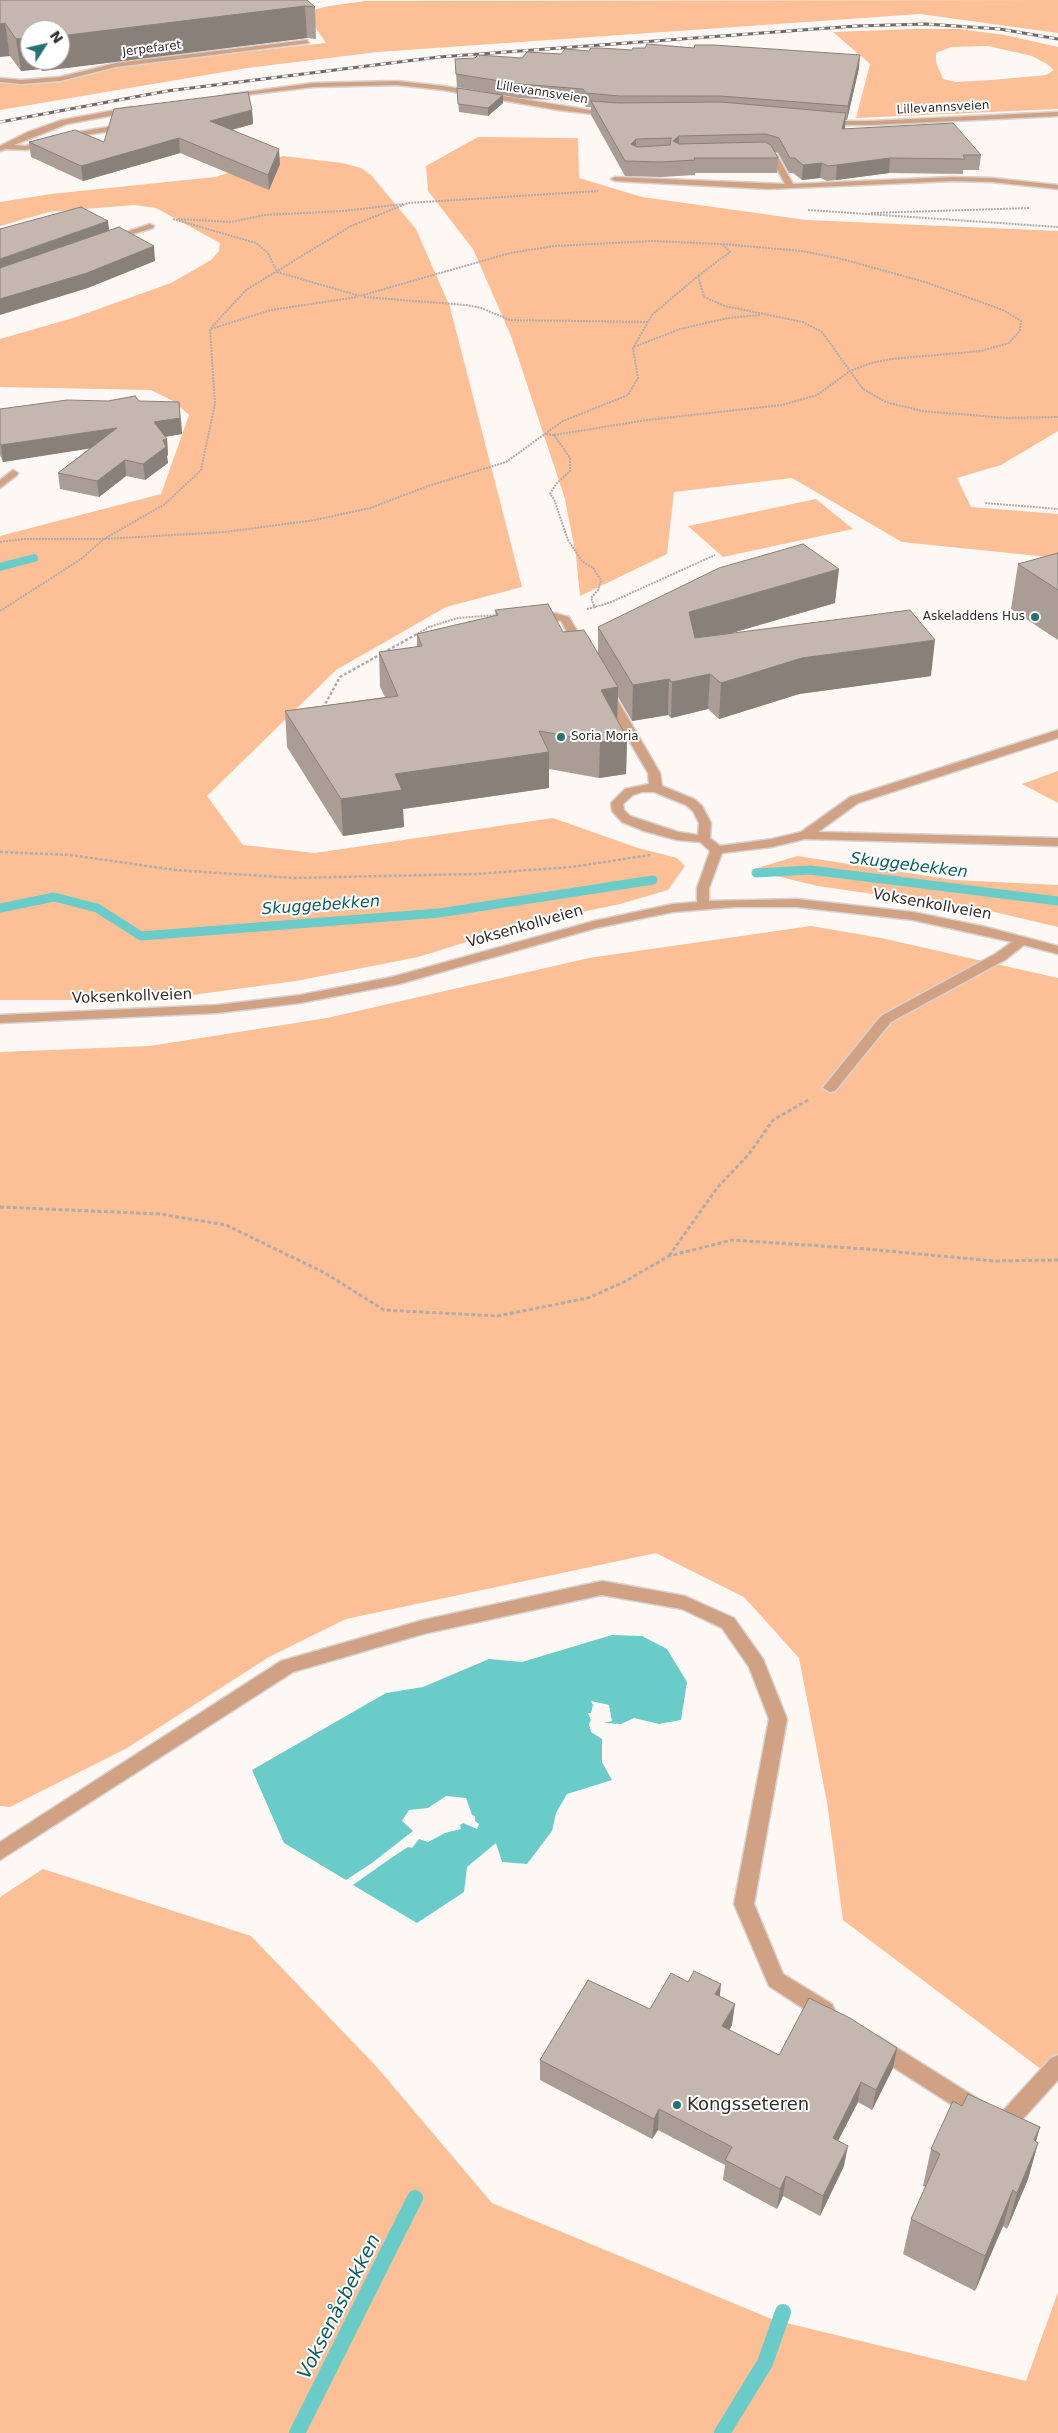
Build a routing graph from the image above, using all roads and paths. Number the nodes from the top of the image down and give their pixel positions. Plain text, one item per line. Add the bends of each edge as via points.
1 (307, 42) edge
2 (97, 70) junction
3 (53, 72) dead end
4 (0, 80) edge
5 (218, 97) edge
6 (145, 107) edge
7 (619, 114) edge
8 (1058, 114) edge
9 (814, 122) edge
10 (108, 129) edge
11 (2, 148) edge
12 (751, 152) edge
13 (615, 178) dead end
14 (792, 187) junction
15 (1058, 187) edge
16 (604, 191) dead end
17 (408, 203) junction
18 (1030, 208) dead end
19 (800, 209) dead end
20 (851, 214) junction
21 (150, 226) dead end
22 (1058, 227) edge
23 (96, 244) edge
24 (722, 244) junction
25 (277, 272) junction
26 (698, 276) junction
27 (360, 296) junction
28 (765, 314) junction
29 (648, 322) junction
30 (210, 329) junction
31 (634, 348) junction
32 (850, 371) junction
33 (1058, 417) edge
34 (546, 434) junction
35 (554, 435) junction
36 (0, 470) edge
37 (0, 485) edge
38 (985, 503) dead end
39 (1058, 509) edge
40 (104, 539) junction
41 (0, 542) edge
42 (715, 555) dead end
43 (595, 608) junction
44 (0, 611) edge
45 (547, 614) joint
46 (499, 615) edge
47 (586, 656) edge
48 (601, 682) edge
49 (322, 709) edge
50 (1058, 734) edge
51 (656, 788) junction
52 (805, 835) junction
53 (704, 839) junction
54 (1058, 842) edge
55 (717, 850) junction
56 (0, 852) edge
57 (654, 854) dead end
58 (703, 905) junction
59 (1022, 940) junction
60 (1058, 950) edge
61 (0, 1020) edge
62 (830, 1088) joint
63 (0, 1206) edge
64 (669, 1256) junction
65 (1058, 1260) edge
66 (0, 1852) edge
67 (841, 2022) edge
68 (865, 2037) edge
69 (1058, 2066) edge

1 - 2 street, Jerpefaret via 129,63
2 - 3 street
2 - 4 street, Jerpefaret via 50,80
5 - 7 street, Lillevannsveien via 313,85 397,83 574,111
6 - 11 street via 65,122
8 - 9 street, Lillevannsveien via 871,123
10 - 11 street via 26,148
12 - 14 street via 774,157
13 - 14 street
14 - 15 street via 953,179
16 - 17 path
17 - 25 path via 351,226
17 - 25 path via 344,211 264,215 231,222 171,219 256,243 268,253
18 - 20 path
19 - 20 path
20 - 22 path
21 - 23 street
24 - 26 path via 730,252
24 - 27 path via 652,241 554,246 510,253
24 - 32 path via 842,258 934,285 1003,310 1021,321 1020,331 1009,343 981,351 891,359
25 - 27 path
25 - 30 path via 246,290
26 - 28 path via 704,297 725,306
26 - 29 path via 653,314
27 - 29 path via 466,305 510,320
27 - 30 path via 271,310
28 - 31 path via 680,329
28 - 32 path via 803,322 822,332
29 - 31 path
30 - 40 path via 215,404 201,470 165,504
31 - 34 path via 638,378 628,395 563,422
32 - 33 path via 862,389 886,402 922,411 1007,418
32 - 35 path via 817,395 782,405 647,420
34 - 35 path
34 - 40 path via 506,462 370,508 315,520 225,532
35 - 43 path via 570,458 570,472 550,494 568,540 582,561 601,580 591,598
36 - 37 street via 13,473
38 - 39 path
40 - 41 path
40 - 44 path via 81,559
42 - 43 path
43 - 45 path
45 - 47 street via 565,619
46 - 49 path via 458,618 429,627 340,677
48 - 51 street via 654,773
50 - 52 street via 854,800
51 - 53 street via 690,802 698,810 705,823
51 - 53 street via 640,788 622,797 617,803 618,811 626,819 648,828
52 - 54 street
52 - 55 street
53 - 55 street
55 - 58 street via 704,888
56 - 57 path via 71,855 176,870 293,878 475,874 571,867
58 - 59 street, Voksenkollveien via 767,902 870,910 950,922
58 - 61 street, Voksenkollveien via 594,924 394,981 300,998 216,1010
59 - 60 street, Voksenkollveien
59 - 62 street via 1000,957 886,1019
62 - 64 path via 773,1120 749,1154 717,1188
63 - 64 path via 160,1214 226,1225 325,1273 384,1310 497,1316 588,1298
64 - 65 path via 732,1240 994,1261
66 - 67 street via 288,1666 423,1627 602,1588 685,1603 728,1624 757,1664 778,1719 744,1904 776,1980
68 - 69 street via 1003,2126

